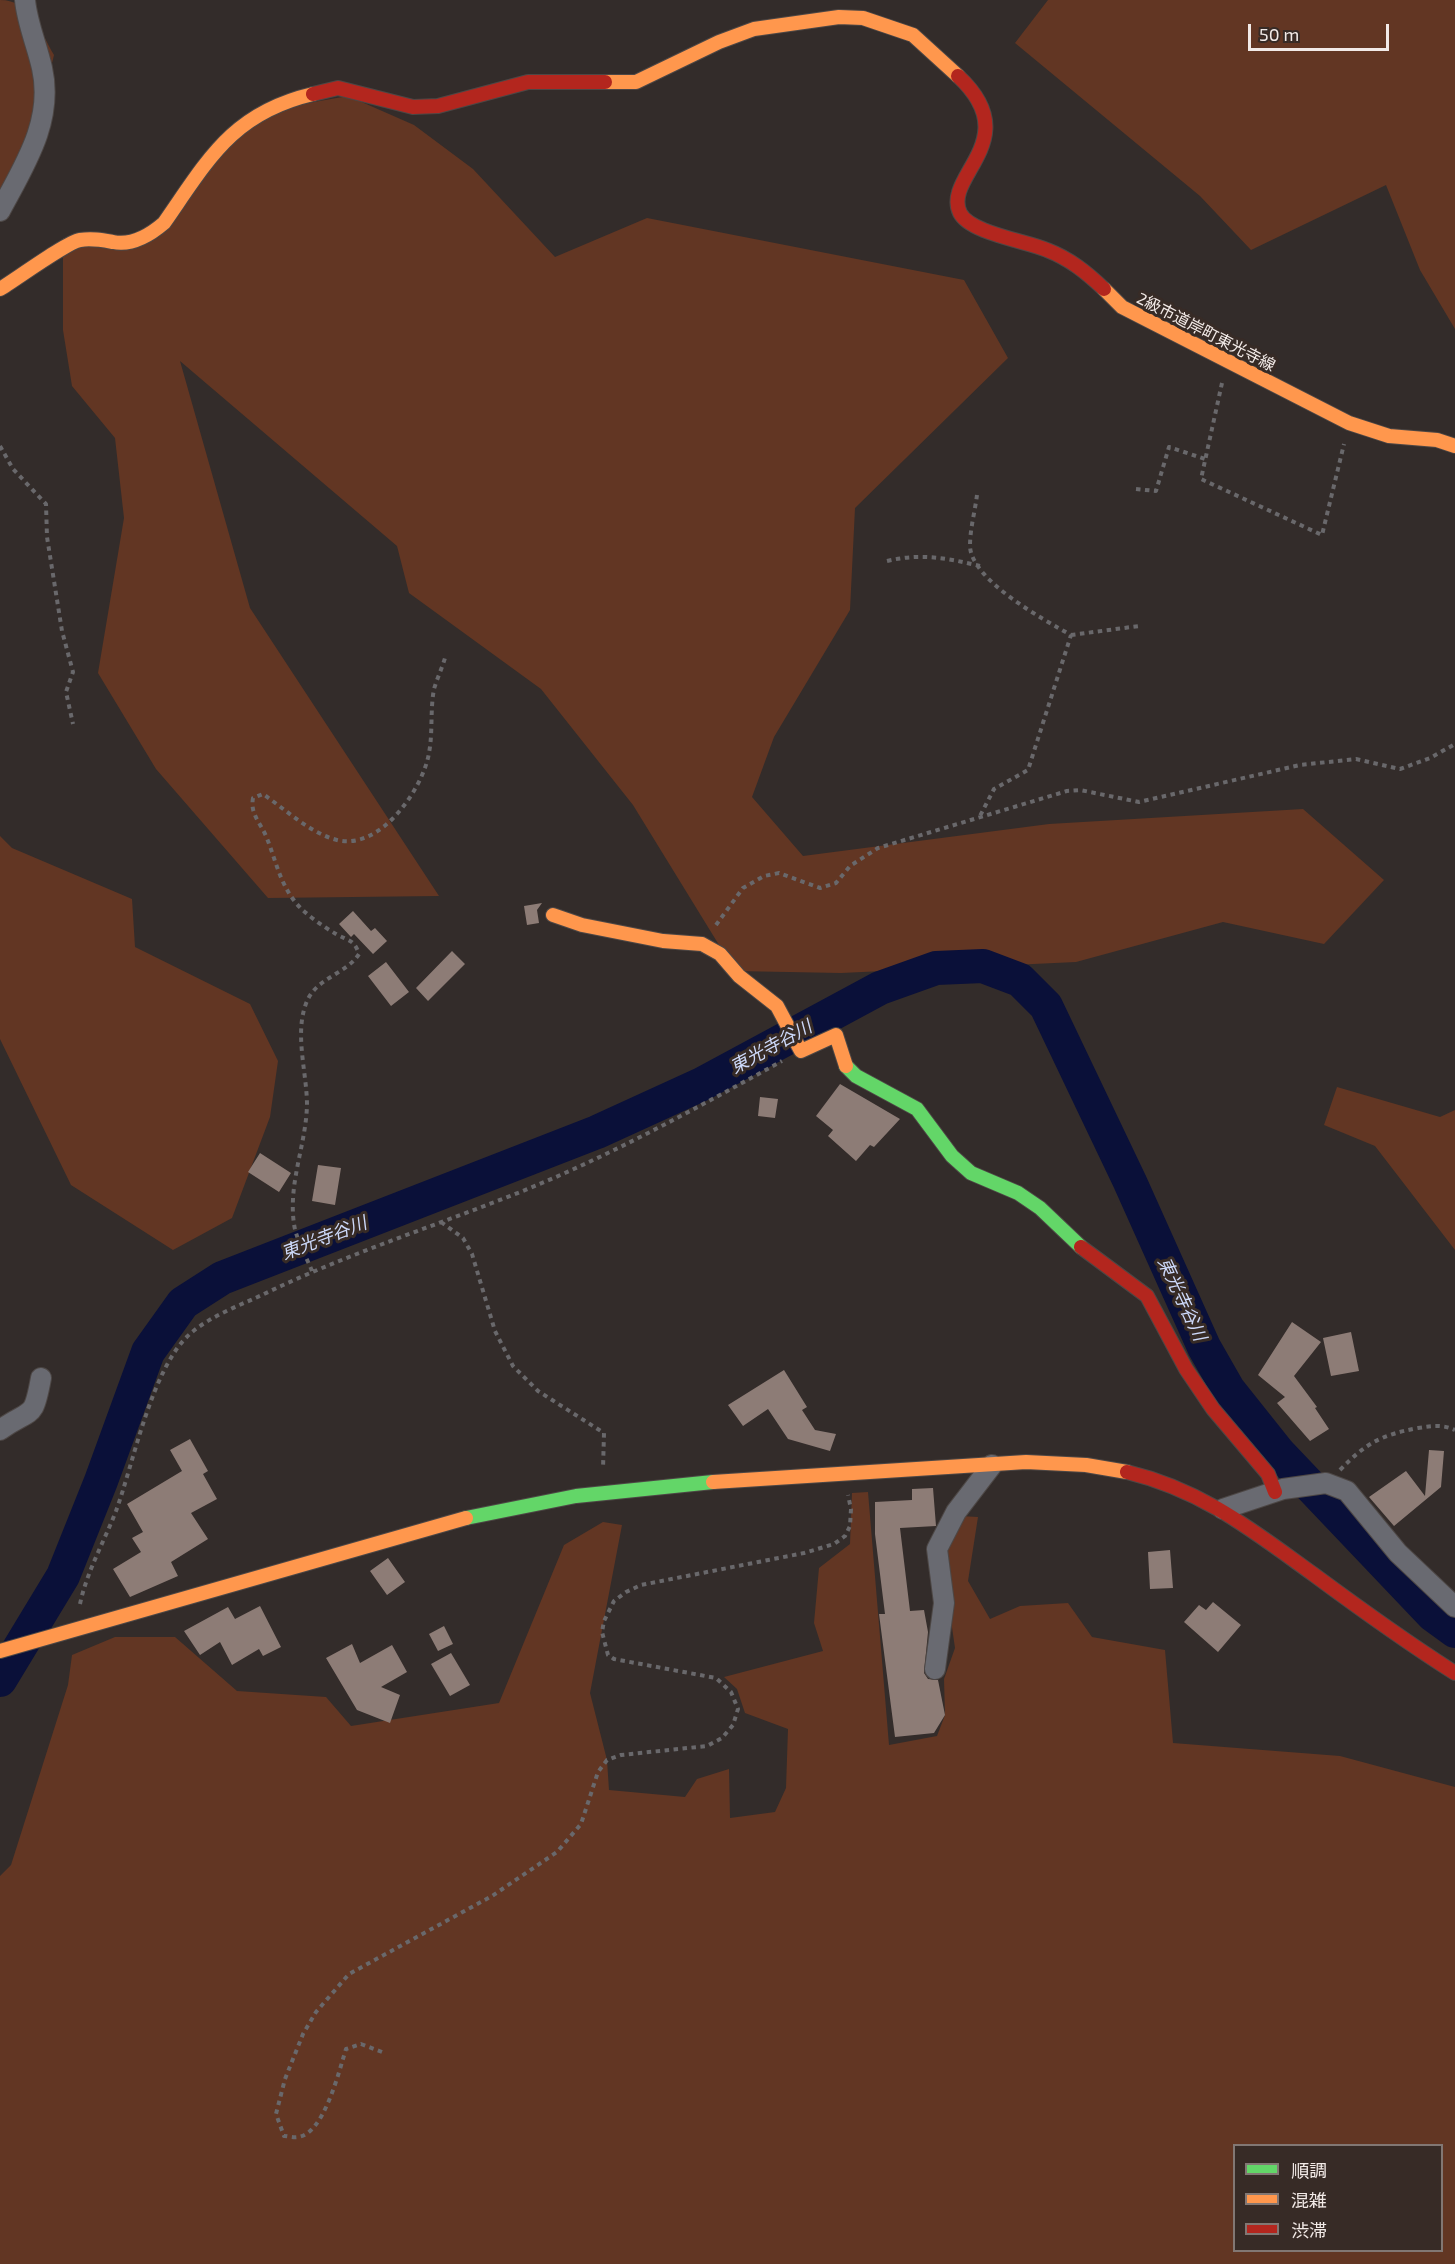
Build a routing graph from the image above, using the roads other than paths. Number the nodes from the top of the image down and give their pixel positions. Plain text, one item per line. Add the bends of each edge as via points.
1 (25, 0) edge
2 (0, 211) edge
3 (0, 289) edge
4 (1455, 446) edge
5 (553, 915) dead end
6 (41, 1378) dead end
7 (0, 1430) edge
8 (992, 1464) junction
9 (1279, 1490) junction
10 (1223, 1509) junction
11 (1455, 1607) edge
12 (2, 1650) edge
13 (935, 1670) dead end
14 (1455, 1672) edge

1 - 2 street via 43,70 46,106 34,147
3 - 4 street, 2級市道岸町東光寺線 via 78,240 116,243 152,233 164,223 227,137 288,100 338,88 413,107 438,106 528,82 636,82 754,29 839,17 863,18 913,35 975,92 987,133 960,194 959,211 968,224 1048,250 1080,266 1122,308 1349,423 1389,435
5 - 9 street via 652,939 702,944 720,954 777,1006 801,1051 836,1035 844,1064 856,1076 917,1109 952,1156 971,1173 1018,1193 1040,1208 1072,1240 1147,1296 1186,1369
6 - 7 street via 36,1407
8 - 10 street via 1102,1466 1184,1489
8 - 12 street via 600,1491 485,1513
8 - 13 street via 956,1512 937,1549 944,1603
9 - 10 street
9 - 11 street via 1326,1483 1347,1491 1398,1553
10 - 14 street

